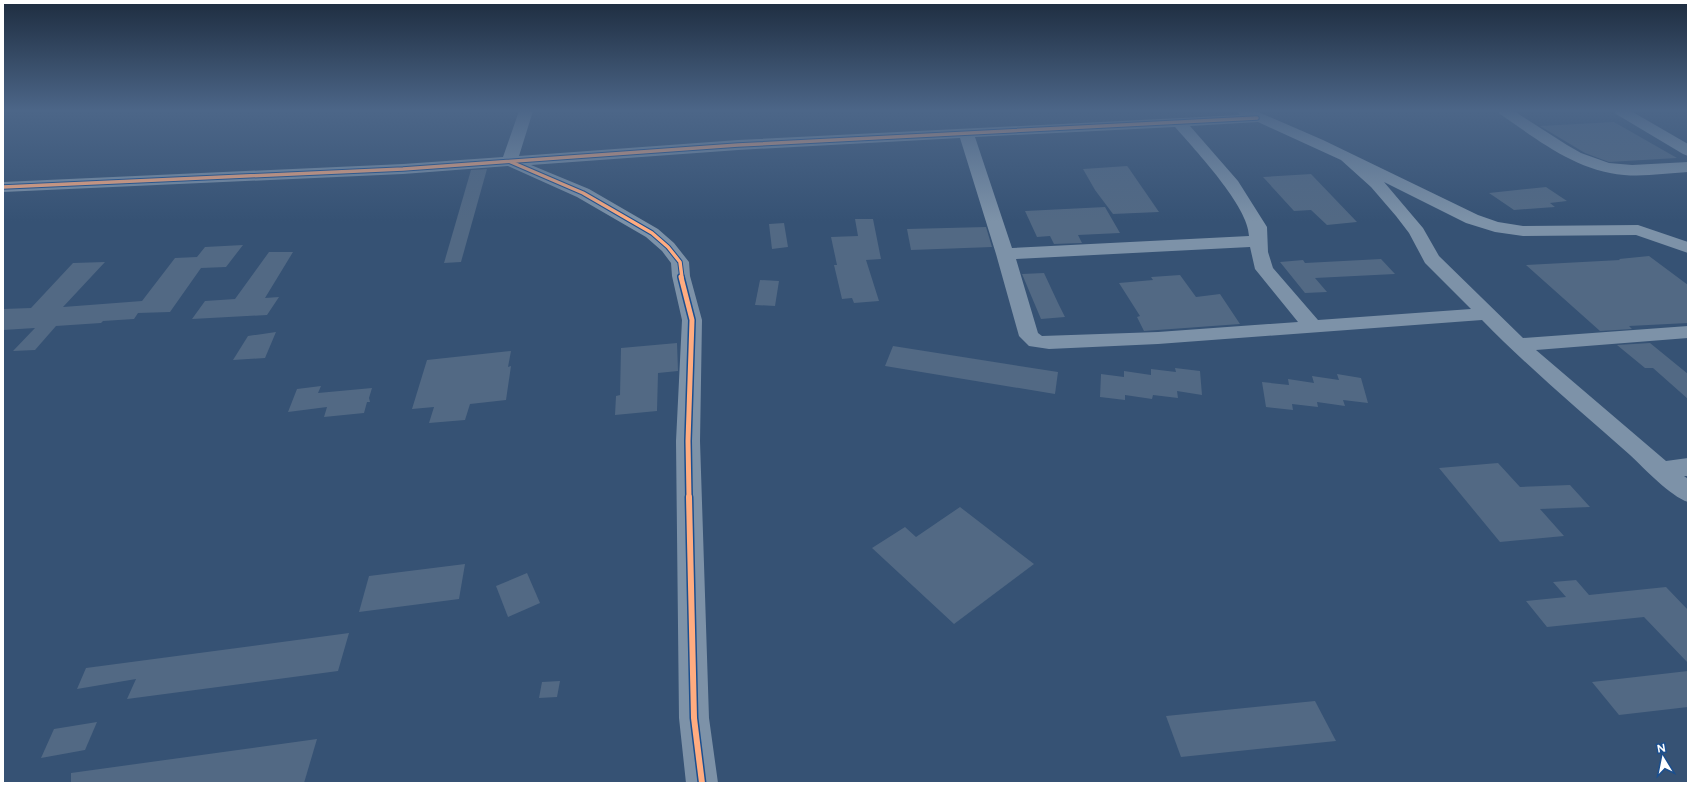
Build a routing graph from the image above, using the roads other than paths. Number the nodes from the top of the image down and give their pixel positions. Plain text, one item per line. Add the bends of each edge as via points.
1 (514, 148) edge
2 (700, 148) edge
3 (970, 148) edge
4 (1202, 148) edge
5 (1327, 148) edge
6 (1560, 148) edge
7 (1348, 158) junction
8 (510, 161) junction
9 (1688, 167) edge
10 (3, 187) edge
11 (1260, 241) junction
12 (1688, 248) edge
13 (1005, 254) junction
14 (1488, 314) junction
15 (1312, 326) junction
16 (1688, 332) edge
17 (1518, 345) junction
18 (1688, 467) edge
19 (1660, 470) junction
20 (1688, 493) edge
21 (702, 783) edge

1 - 8 street
2 - 8 street
3 - 13 street
4 - 11 street via 1230,181 1258,227
5 - 7 street
6 - 9 street via 1589,163 1624,170
7 - 12 street via 1472,219 1496,228 1543,231 1638,230
7 - 14 street via 1390,197 1417,232 1431,258
8 - 10 street
8 - 21 street via 583,193 652,233 680,262 692,320 688,441 693,686
11 - 13 street
11 - 15 street via 1259,252 1264,269
13 - 15 street via 1029,336 1036,342 1158,338
14 - 15 street
14 - 17 street
16 - 17 street
17 - 19 street
18 - 19 street
19 - 20 street

